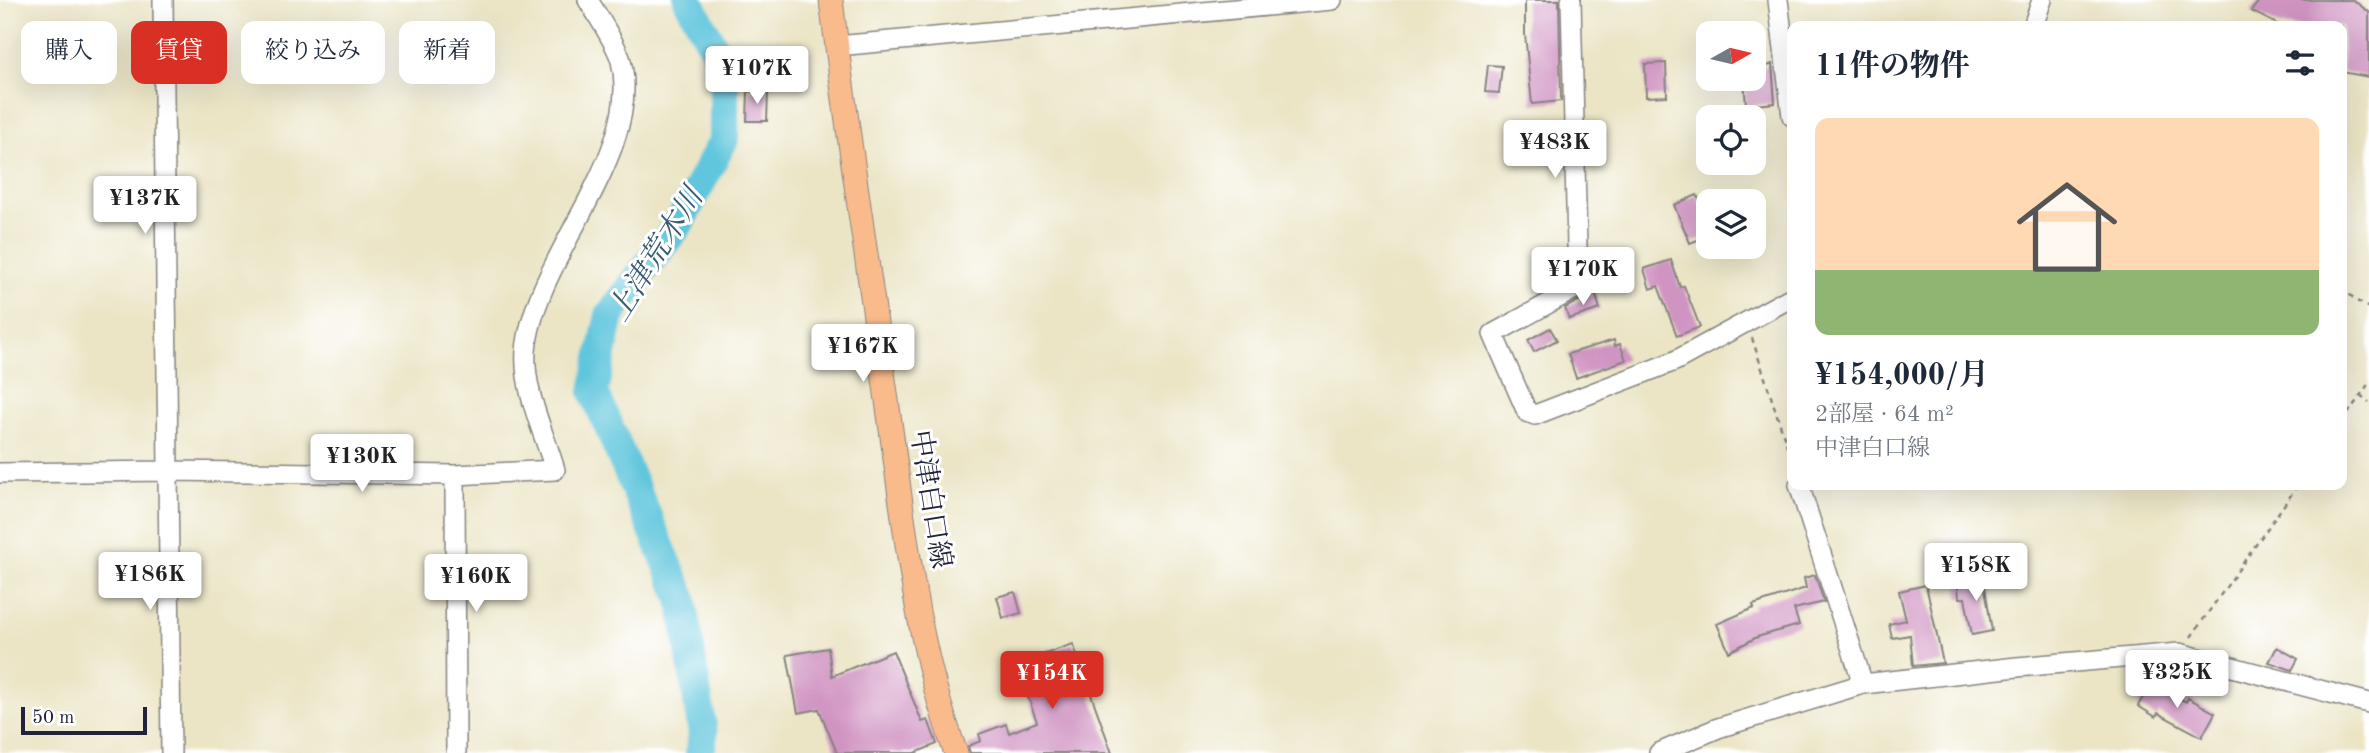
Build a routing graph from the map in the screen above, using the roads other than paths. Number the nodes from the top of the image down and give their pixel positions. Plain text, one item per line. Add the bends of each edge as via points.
1 (163, 0) edge
2 (588, 0) edge
3 (831, 0) edge
4 (1332, 0) edge
5 (1571, 0) edge
6 (1778, 0) edge
7 (2042, 0) edge
8 (1293, 2) edge
9 (2035, 21) edge
10 (837, 46) junction
11 (1787, 75) edge
12 (1787, 300) edge
13 (169, 471) junction
14 (0, 473) edge
15 (455, 475) junction
16 (1802, 490) edge
17 (1863, 684) junction
18 (2369, 703) edge
19 (171, 753) edge
20 (456, 753) edge
21 (956, 753) edge
22 (1659, 753) edge

1 - 13 street
2 - 15 street via 621,60 624,97 616,135 533,311 526,352 529,387 555,470
3 - 10 main road, 中津白口線
4 - 8 street
5 - 12 street via 1577,288 1493,334 1527,412 1535,415 1675,361
6 - 11 street
7 - 9 street
8 - 10 street
10 - 21 main road, 中津白口線 via 907,540 928,656
13 - 14 street
13 - 15 street
13 - 19 street
15 - 20 street
16 - 17 street
17 - 18 street via 2179,653
17 - 22 street via 1718,728

